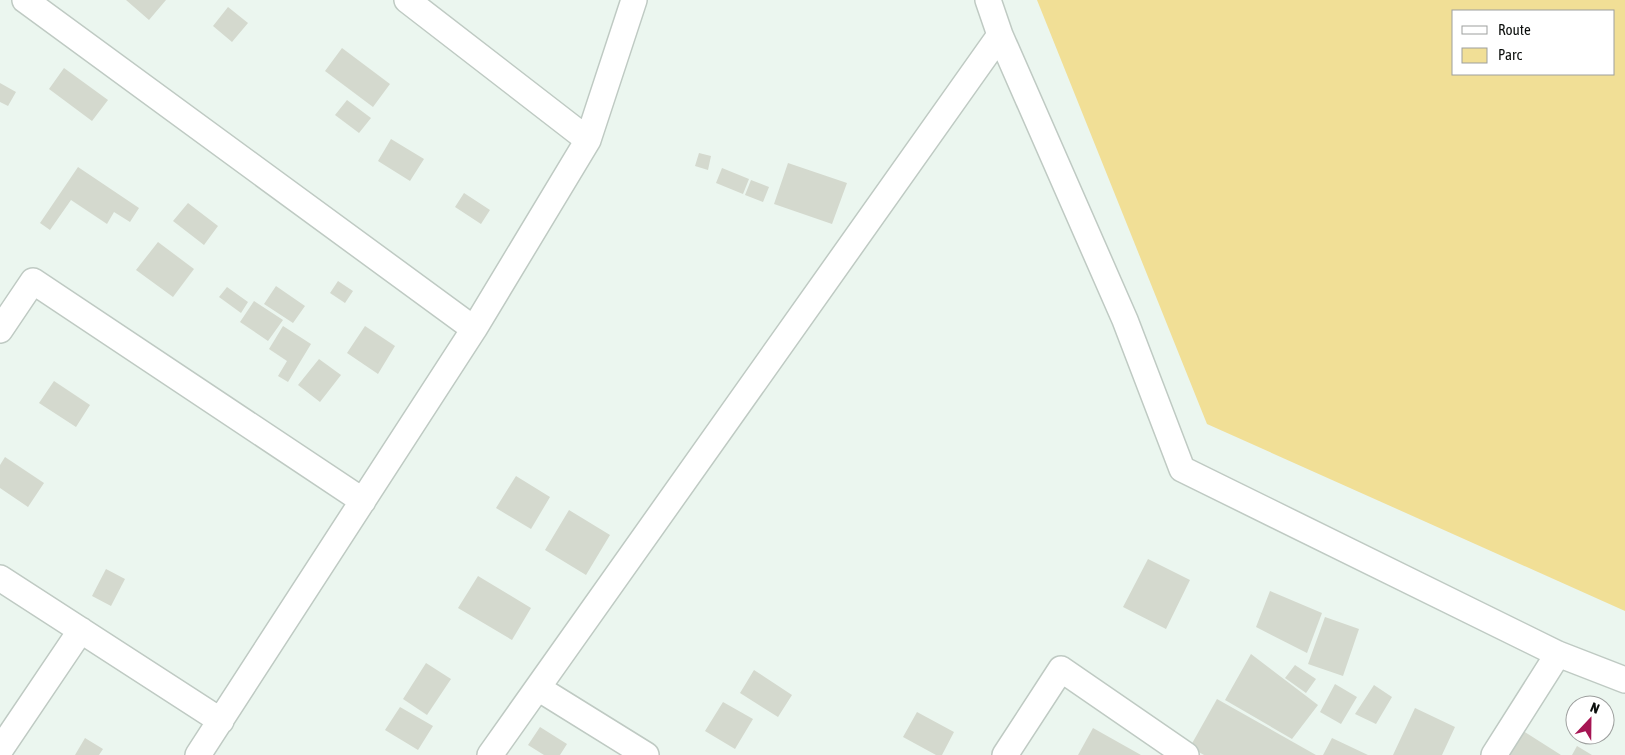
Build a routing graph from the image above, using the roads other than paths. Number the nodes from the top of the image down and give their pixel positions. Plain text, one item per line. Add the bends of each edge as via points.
1 (25, 0) edge
2 (407, 0) edge
3 (634, 0) edge
4 (988, 0) edge
5 (1000, 35) junction
6 (588, 140) junction
7 (474, 329) junction
8 (0, 330) edge
9 (363, 501) junction
10 (0, 578) edge
11 (81, 630) junction
12 (1558, 654) junction
13 (1625, 680) edge
14 (538, 688) junction
15 (221, 721) junction
16 (0, 750) edge
17 (198, 755) edge
18 (490, 755) edge
19 (646, 755) edge
20 (1006, 755) edge
21 (1186, 755) edge
22 (1494, 755) edge

1 - 7 street
2 - 6 street
3 - 6 street
4 - 5 street
5 - 12 street via 1125,320 1182,469
5 - 14 street
6 - 7 street
7 - 9 street
8 - 9 street via 33,281
9 - 15 street
10 - 11 street
11 - 15 street
11 - 16 street
12 - 13 street
12 - 22 street
14 - 18 street
14 - 19 street
15 - 17 street
20 - 21 street via 1061,669

